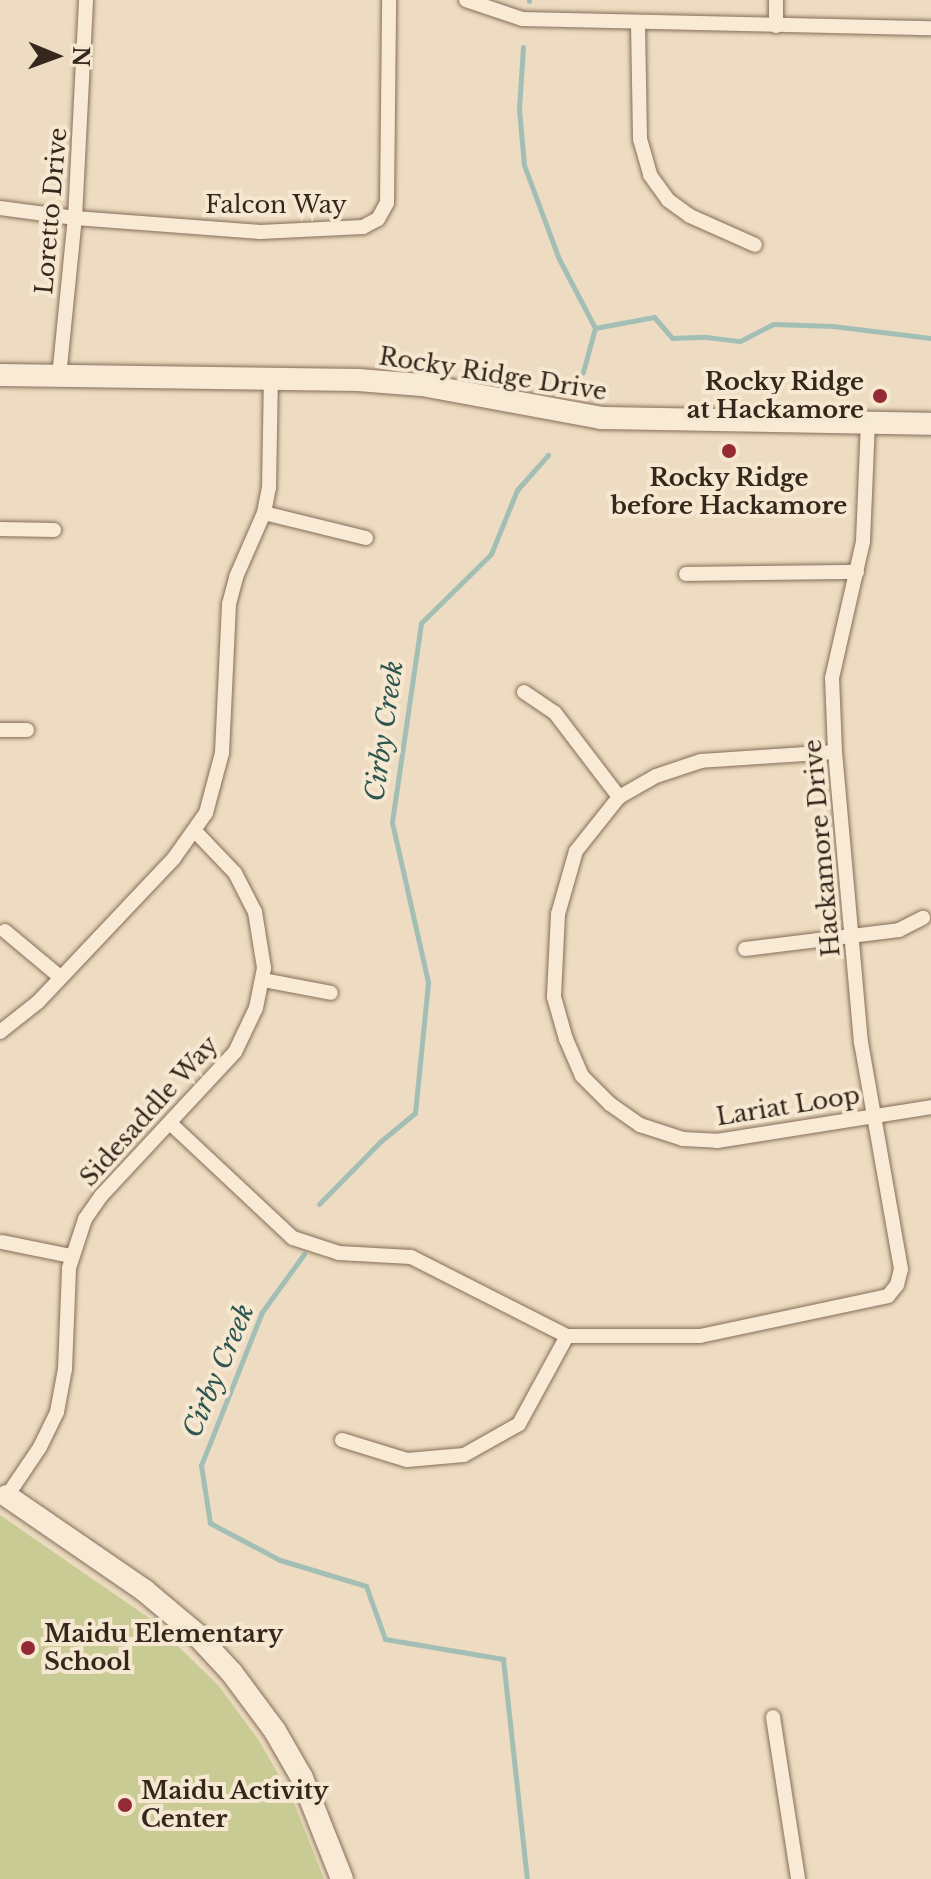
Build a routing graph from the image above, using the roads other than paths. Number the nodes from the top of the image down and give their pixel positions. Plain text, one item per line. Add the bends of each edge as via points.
1 (86, 0) edge
2 (389, 0) edge
3 (466, 0) edge
4 (776, 0) edge
5 (638, 24) junction
6 (776, 26) junction
7 (931, 28) edge
8 (0, 208) edge
9 (75, 218) junction
10 (755, 245) dead end
11 (0, 375) edge
12 (59, 377) junction
13 (271, 377) junction
14 (868, 423) junction
15 (931, 424) edge
16 (264, 513) junction
17 (0, 529) edge
18 (54, 530) dead end
19 (366, 538) dead end
20 (857, 572) junction
21 (686, 574) dead end
22 (524, 692) dead end
23 (0, 730) edge
24 (27, 730) dead end
25 (835, 752) junction
26 (619, 797) junction
27 (196, 832) junction
28 (923, 918) dead end
29 (5, 931) dead end
30 (852, 937) junction
31 (745, 949) dead end
32 (60, 977) junction
33 (263, 980) junction
34 (331, 993) dead end
35 (0, 1032) edge
36 (931, 1107) edge
37 (875, 1115) junction
38 (170, 1123) junction
39 (2, 1242) edge
40 (71, 1256) junction
41 (567, 1336) junction
42 (342, 1440) dead end
43 (4, 1494) edge
44 (773, 1717) dead end
45 (342, 1879) edge
46 (798, 1879) edge

1 - 9 street, Loretto Drive
2 - 9 street, Falcon Way via 387,203 378,219 363,227 260,232
3 - 5 street via 522,19
4 - 6 street
5 - 6 street
5 - 10 street via 640,139 650,175 668,200 690,216
6 - 7 street
8 - 9 street, Falcon Way
9 - 12 street, Loretto Drive
11 - 12 main road, Rocky Ridge Drive
12 - 13 main road, Rocky Ridge Drive
13 - 14 main road, Rocky Ridge Drive via 422,385 601,418
13 - 16 street via 271,474
14 - 15 main road, Rocky Ridge Drive
14 - 20 street, Hackamore Drive via 867,495
16 - 19 street
16 - 27 street via 232,590 220,768
17 - 18 street
20 - 21 street
20 - 25 street, Hackamore Drive via 832,678
22 - 26 street via 555,713
23 - 24 street
25 - 26 street, Lariat Loop via 701,761 656,776
25 - 30 street, Hackamore Drive
26 - 37 street, Lariat Loop via 576,851 558,914 554,997 582,1076 640,1125 683,1139 717,1141
27 - 32 street
27 - 33 street, Sidesaddle Way via 226,861 249,899 261,940
28 - 30 street via 899,930
29 - 32 street
30 - 31 street
30 - 37 street, Hackamore Drive via 861,1043
32 - 35 street via 27,1013
33 - 34 street
33 - 38 street, Sidesaddle Way via 251,1022 235,1052
36 - 37 street, Lariat Loop
37 - 41 street, Hackamore Drive via 901,1269 888,1296 700,1336
38 - 40 street, Sidesaddle Way via 92,1207
38 - 41 street via 293,1238 339,1253 411,1257
39 - 40 street
40 - 43 street, Sidesaddle Way via 61,1399 47,1436
41 - 42 street via 519,1424 464,1455 407,1460
43 - 45 main road via 145,1591 232,1673 302,1778
44 - 46 street

